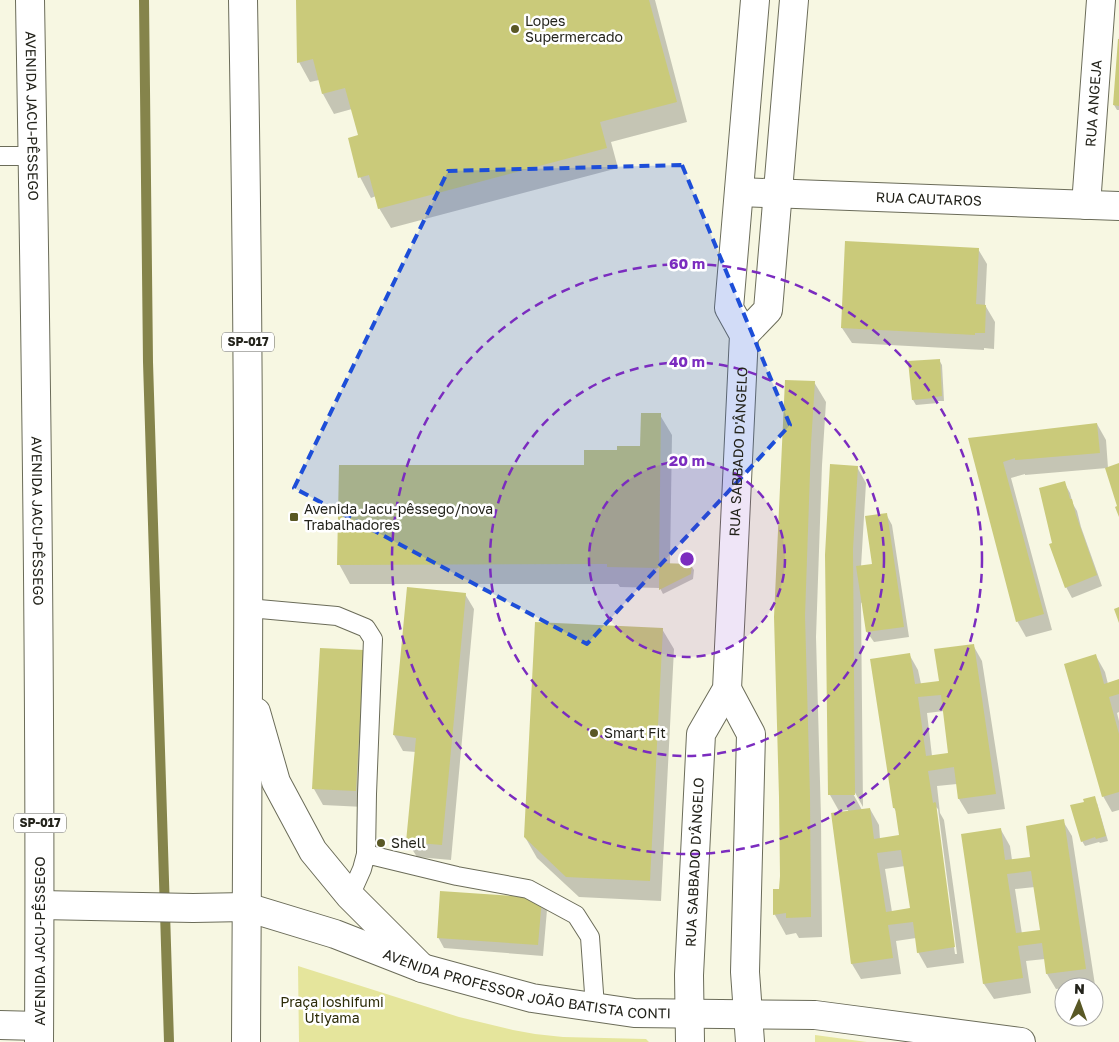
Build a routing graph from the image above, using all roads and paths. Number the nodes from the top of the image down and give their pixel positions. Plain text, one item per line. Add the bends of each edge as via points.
1 (30, 0) edge
2 (243, 0) edge
3 (755, 0) edge
4 (794, 0) edge
5 (1101, 0) edge
6 (0, 156) edge
7 (33, 156) junction
8 (739, 192) junction
9 (778, 194) junction
10 (1086, 205) junction
11 (1119, 206) edge
12 (744, 335) junction
13 (248, 608) junction
14 (248, 683) junction
15 (727, 689) junction
16 (366, 854) junction
17 (350, 896) junction
18 (40, 905) junction
19 (246, 907) junction
20 (422, 968) junction
21 (595, 1007) junction
22 (690, 1014) junction
23 (748, 1014) junction
24 (0, 1026) edge
25 (39, 1034) edge
26 (246, 1042) edge
27 (690, 1042) edge
28 (750, 1042) edge
29 (1021, 1042) edge

1 - 7 main road, AVENIDA JACU-PÊSSEGO / SP-017
2 - 13 main road, SP-017 via 248,282
3 - 8 main road
4 - 9 main road
5 - 10 main road, RUA ANGEJA
6 - 7 lane
7 - 18 main road, AVENIDA JACU-PÊSSEGO / SP-017
8 - 9 main road, RUA CAUTAROS
8 - 12 main road via 729,308
9 - 10 main road, RUA CAUTAROS
9 - 12 main road via 768,310
10 - 11 main road, RUA CAUTAROS
12 - 15 main road, RUA SABBADO D'ÂNGELO
13 - 14 main road, SP-017
13 - 16 lane via 337,616 366,628 373,639
14 - 17 main road via 276,782 313,851
14 - 19 main road, SP-017
15 - 22 main road, RUA SABBADO D'ÂNGELO via 701,734
15 - 23 main road via 751,734 745,972
16 - 17 lane
16 - 21 lane via 528,889 576,915 590,938
17 - 20 main road
18 - 19 main road, AVENIDA PROFESSOR JOÃO BATISTA CONTI
18 - 25 main road, AVENIDA JACU-PÊSSEGO / SP-017
19 - 20 main road, AVENIDA PROFESSOR JOÃO BATISTA CONTI via 336,934
19 - 26 main road, SP-017
20 - 21 main road, AVENIDA PROFESSOR JOÃO BATISTA CONTI via 532,998
21 - 22 main road, AVENIDA PROFESSOR JOÃO BATISTA CONTI via 634,1013
22 - 23 main road, AVENIDA PROFESSOR JOÃO BATISTA CONTI
22 - 27 main road, RUA SABBADO D'ÂNGELO
23 - 28 main road
23 - 29 main road, AVENIDA PROFESSOR JOÃO BATISTA CONTI via 815,1015
24 - 25 main road

